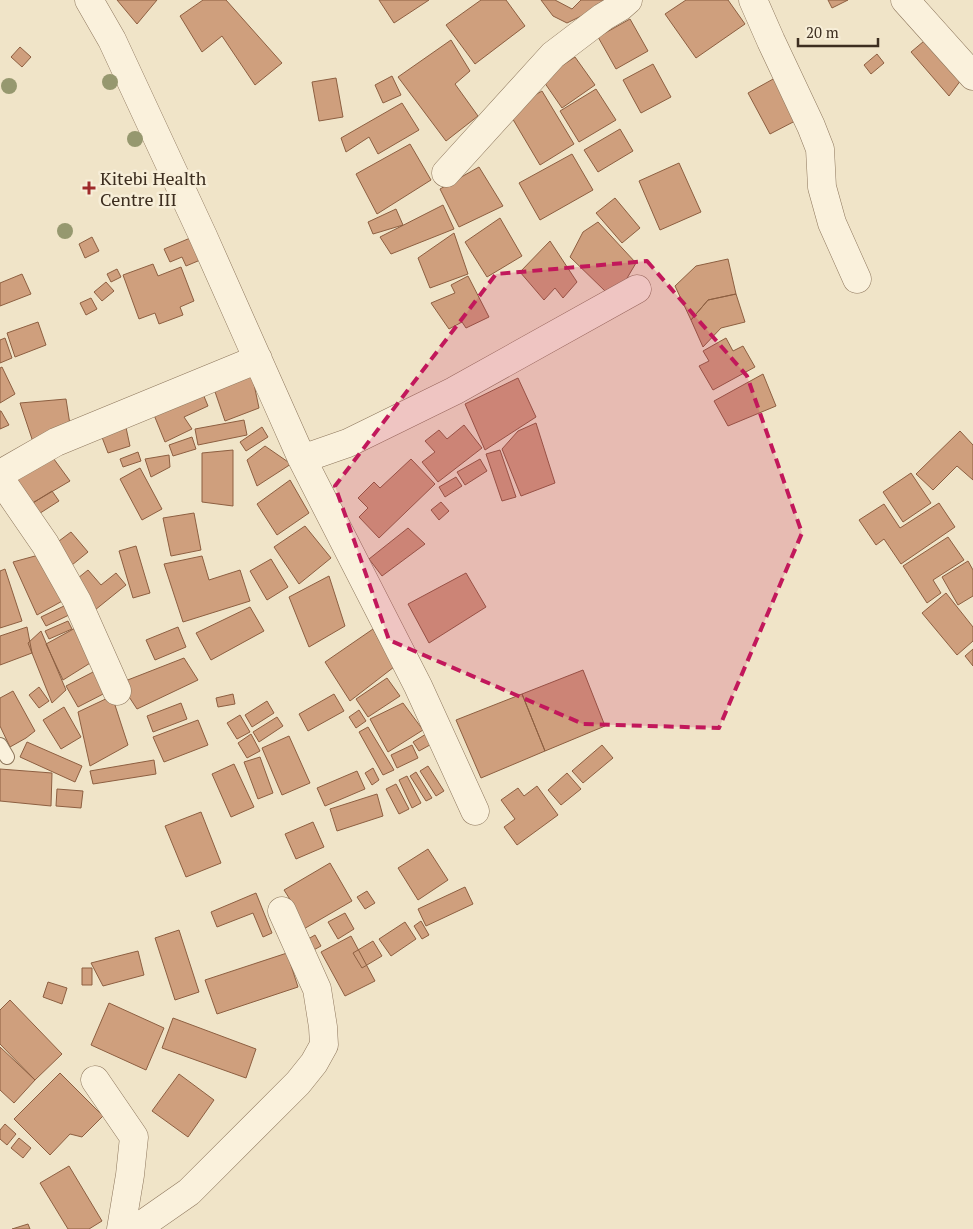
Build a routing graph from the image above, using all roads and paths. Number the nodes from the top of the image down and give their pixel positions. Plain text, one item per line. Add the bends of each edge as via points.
1 (89, 0) edge
2 (628, 0) edge
3 (753, 0) edge
4 (905, 0) edge
5 (973, 76) edge
6 (446, 173) dead end
7 (857, 279) dead end
8 (637, 289) dead end
9 (258, 359) junction
10 (302, 459) junction
11 (0, 474) edge
12 (0, 482) edge
13 (117, 691) dead end
14 (474, 811) dead end
15 (282, 911) dead end
16 (95, 1080) dead end
17 (121, 1229) edge
18 (136, 1229) edge

1 - 9 street via 112,40
2 - 6 street via 553,55
3 - 7 street via 820,149 822,188 832,223
4 - 5 street
8 - 10 street via 454,391 348,443
9 - 10 street
9 - 11 street via 56,442
10 - 14 street via 418,686
12 - 13 street via 45,544 72,593
15 - 18 street via 317,989 324,1044 298,1083 189,1192
16 - 17 street via 134,1137

